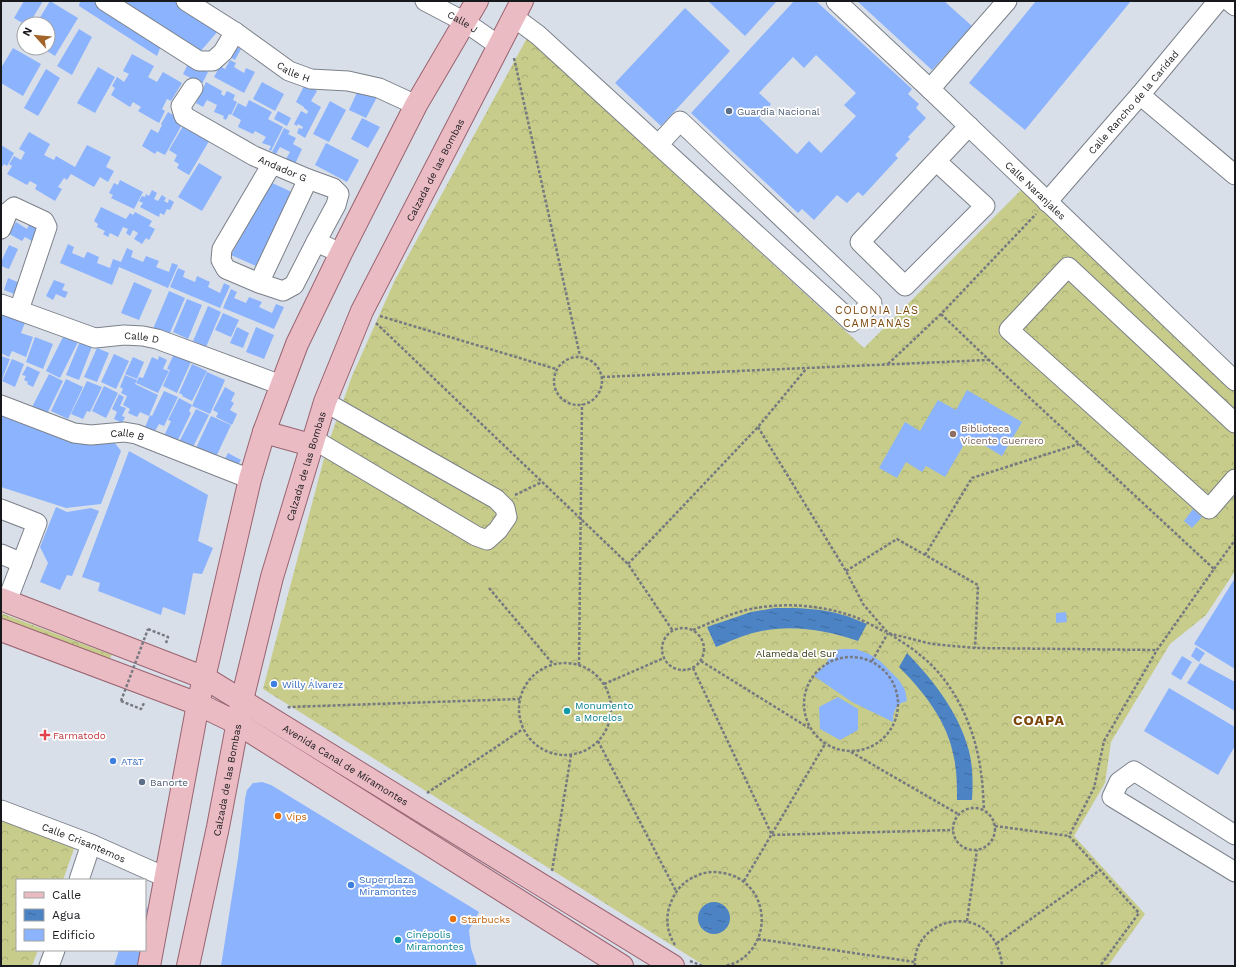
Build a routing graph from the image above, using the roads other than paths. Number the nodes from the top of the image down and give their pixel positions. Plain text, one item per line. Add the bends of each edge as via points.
1 (105, 1) edge
2 (186, 1) edge
3 (425, 1) edge
4 (476, 1) edge
5 (836, 1) edge
6 (1007, 1) edge
7 (1218, 1) edge
8 (1228, 1) edge
9 (1235, 6) edge
10 (465, 22) junction
11 (511, 23) edge
12 (235, 32) junction
13 (193, 88) dead end
14 (930, 89) junction
15 (1140, 94) junction
16 (416, 105) junction
17 (969, 126) junction
18 (658, 145) junction
19 (936, 161) junction
20 (272, 164) junction
21 (1235, 175) edge
22 (308, 179) junction
23 (1047, 202) junction
24 (1, 229) edge
25 (316, 242) junction
26 (341, 252) junction
27 (259, 283) junction
28 (1, 304) edge
29 (19, 310) junction
30 (1235, 381) edge
31 (281, 385) junction
32 (324, 402) junction
33 (1, 405) edge
34 (1235, 423) edge
35 (264, 432) junction
36 (312, 442) junction
37 (250, 479) junction
38 (1234, 480) edge
39 (1, 510) edge
40 (1, 554) edge
41 (22, 563) junction
42 (4, 600) edge
43 (1, 630) edge
44 (205, 678) junction
45 (242, 700) junction
46 (198, 704) junction
47 (237, 723) junction
48 (1, 810) edge
49 (1235, 834) edge
50 (91, 844) junction
51 (1235, 872) edge
52 (165, 877) junction
53 (79, 879) edge
54 (55, 951) edge
55 (679, 958) edge
56 (49, 966) edge
57 (149, 966) edge
58 (188, 966) edge
59 (622, 966) edge

1 - 12 street via 199,61 213,61 223,52
2 - 12 street, Calle H
3 - 10 street, Calle J
4 - 10 main road
5 - 14 street, Calle Naranjales
6 - 14 street
7 - 15 street, Calle Rancho de la Caridad
8 - 9 street
10 - 11 street, Calle J
10 - 16 main road
11 - 18 street, Calle J via 538,35
11 - 32 main road, Calzada de las Bombas via 362,311
12 - 16 street, Calle H via 289,71 312,79 348,81 379,88
13 - 20 street, Andador G via 181,106 184,116
14 - 17 street, Calle Naranjales
15 - 21 street
15 - 23 street, Calle Rancho de la Caridad
16 - 26 main road
17 - 19 street
17 - 23 street, Calle Naranjales
18 - 18 street, Calle J via 852,322 872,303 680,121
19 - 19 street via 860,242 905,286 985,206
20 - 22 street, Andador G
20 - 27 street via 222,249 221,260 226,269
22 - 25 street, Andador G via 333,188 339,194 336,205
22 - 27 street
23 - 30 street, Calle Naranjales
24 - 29 street via 8,212 14,207 44,221 47,227
25 - 26 street
25 - 27 street via 294,285 283,291
26 - 31 main road via 297,344
28 - 29 street, Calle D
29 - 31 street, Calle D via 95,338 124,335 158,339
31 - 35 main road
32 - 36 main road, Calzada de las Bombas
32 - 36 street via 496,499 505,508 507,517 487,540 476,536
33 - 37 street, Calle B via 74,433 136,434
34 - 38 street via 1068,268 1008,330 1209,509
35 - 36 main road
35 - 37 main road
36 - 45 main road, Calzada de las Bombas via 272,577
37 - 44 main road
39 - 41 street via 37,523
40 - 41 street
41 - 42 street
42 - 44 main road, Avenida Canal de Miramontes
43 - 46 main road
44 - 45 main road, Avenida Canal de Miramontes
44 - 46 main road
45 - 47 main road, Calzada de las Bombas
45 - 55 main road, Avenida Canal de Miramontes via 549,890
46 - 47 main road
46 - 52 main road
47 - 58 main road, Calzada de las Bombas via 218,828
47 - 59 main road
48 - 50 street, Calle Crisantemos
49 - 51 street via 1134,771 1119,782 1112,797
50 - 52 street, Calle Crisantemos
50 - 53 street
52 - 57 main road
54 - 56 street

